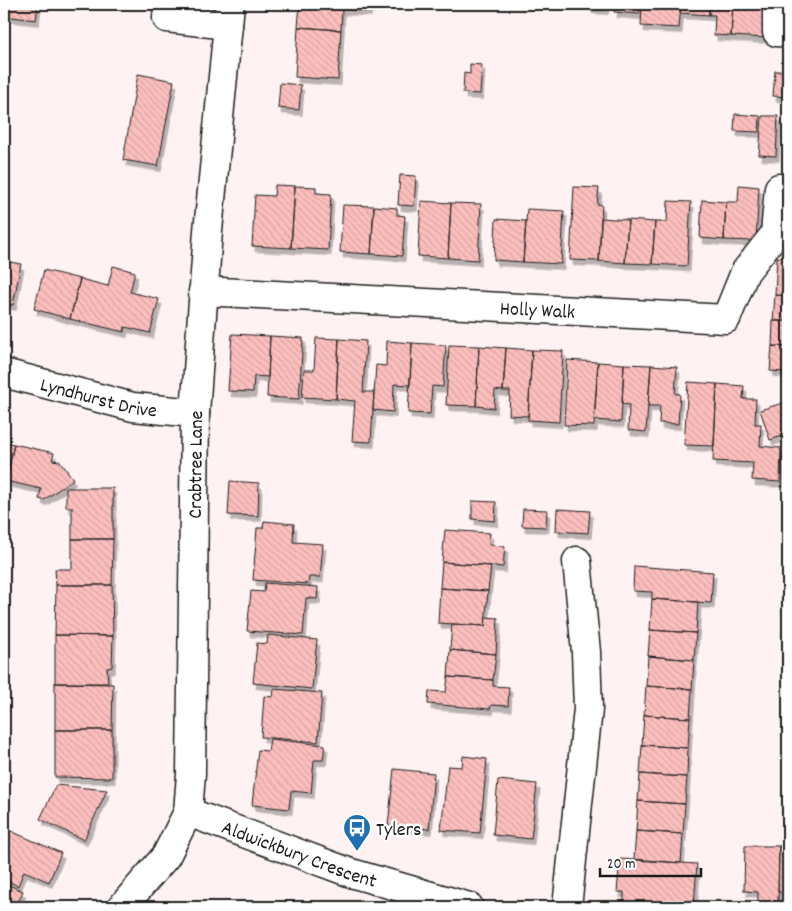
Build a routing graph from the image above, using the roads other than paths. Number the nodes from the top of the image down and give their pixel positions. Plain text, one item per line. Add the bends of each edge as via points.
1 (168, 4) edge
2 (777, 4) edge
3 (229, 14) edge
4 (788, 33) edge
5 (778, 188) dead end
6 (203, 291) junction
7 (4, 373) edge
8 (195, 413) junction
9 (577, 561) dead end
10 (188, 812) junction
11 (122, 907) edge
12 (469, 907) edge
13 (567, 907) edge

1 - 3 street via 167,18
2 - 4 street via 777,32
3 - 6 street, Crabtree Lane
5 - 6 street, Holly Walk via 775,234 744,272 726,319
6 - 8 street, Crabtree Lane
7 - 8 street, Lyndhurst Drive via 133,407
8 - 10 street, Crabtree Lane
9 - 13 street via 588,709
10 - 11 street, Crabtree Lane via 166,856
10 - 12 street, Aldwickbury Crescent via 351,873

